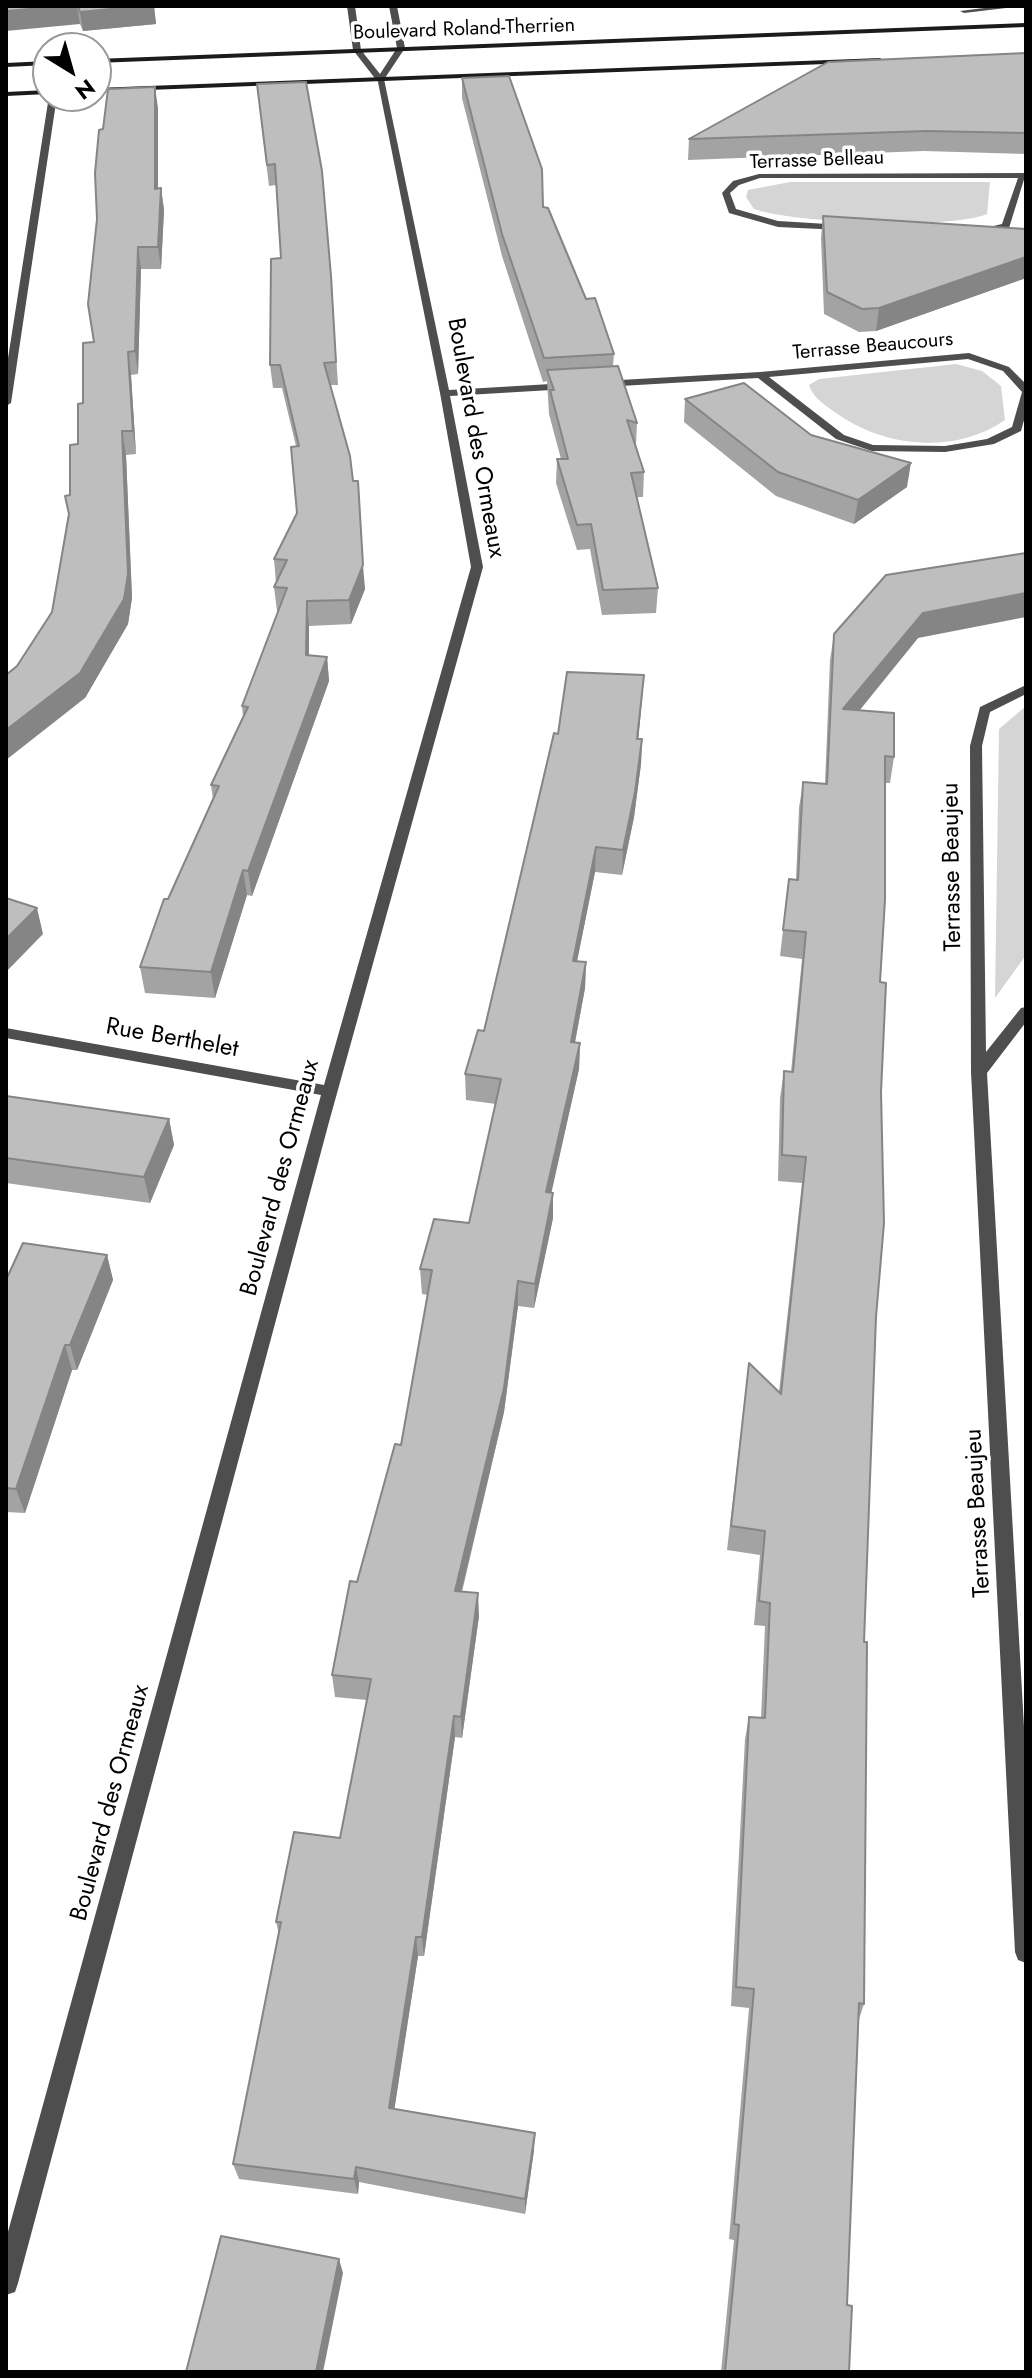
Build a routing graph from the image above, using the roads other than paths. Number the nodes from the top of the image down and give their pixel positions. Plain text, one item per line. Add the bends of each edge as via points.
1 (351, 6) edge
2 (393, 6) edge
3 (961, 8) edge
4 (1002, 8) dead end
5 (1026, 25) edge
6 (980, 26) junction
7 (401, 48) junction
8 (357, 50) junction
9 (893, 59) edge
10 (112, 60) edge
11 (32, 64) edge
12 (6, 65) edge
13 (380, 79) junction
14 (112, 89) edge
15 (32, 93) edge
16 (6, 94) edge
17 (51, 112) edge
18 (1025, 175) edge
19 (856, 227) edge
20 (966, 232) edge
21 (760, 375) junction
22 (1026, 391) edge
23 (445, 393) junction
24 (6, 403) edge
25 (1026, 689) edge
26 (1026, 1012) edge
27 (6, 1033) edge
28 (979, 1072) junction
29 (330, 1091) junction
30 (1026, 1952) edge
31 (6, 2283) edge

1 - 8 street
2 - 7 street
3 - 4 street
3 - 6 street
5 - 6 main road, Boulevard Roland-Therrien
6 - 7 main road, Boulevard Roland-Therrien
7 - 8 main road, Boulevard Roland-Therrien
7 - 13 street
8 - 10 main road, Boulevard Roland-Therrien
8 - 13 street, Boulevard des Ormeaux
9 - 13 main road, Boulevard Roland-Therrien
11 - 12 main road
13 - 14 main road, Boulevard Roland-Therrien
13 - 23 street, Boulevard des Ormeaux
15 - 16 main road
17 - 24 street
18 - 19 street, Terrasse Belleau via 759,176 736,183 726,193 732,211 778,224
18 - 20 street, Terrasse Belleau via 1006,226
21 - 22 street, Terrasse Beaucours via 969,356 1006,369
21 - 22 street, Terrasse Beaucours via 840,437 872,448 945,449 990,442 1017,429
21 - 23 street, Terrasse Beaucours
23 - 29 street, Boulevard des Ormeaux via 477,567
25 - 28 street, Terrasse Beaujeu via 984,710 976,746
26 - 28 street
27 - 29 street, Rue Berthelet
28 - 30 street, Terrasse Beaujeu
29 - 31 street, Boulevard des Ormeaux

